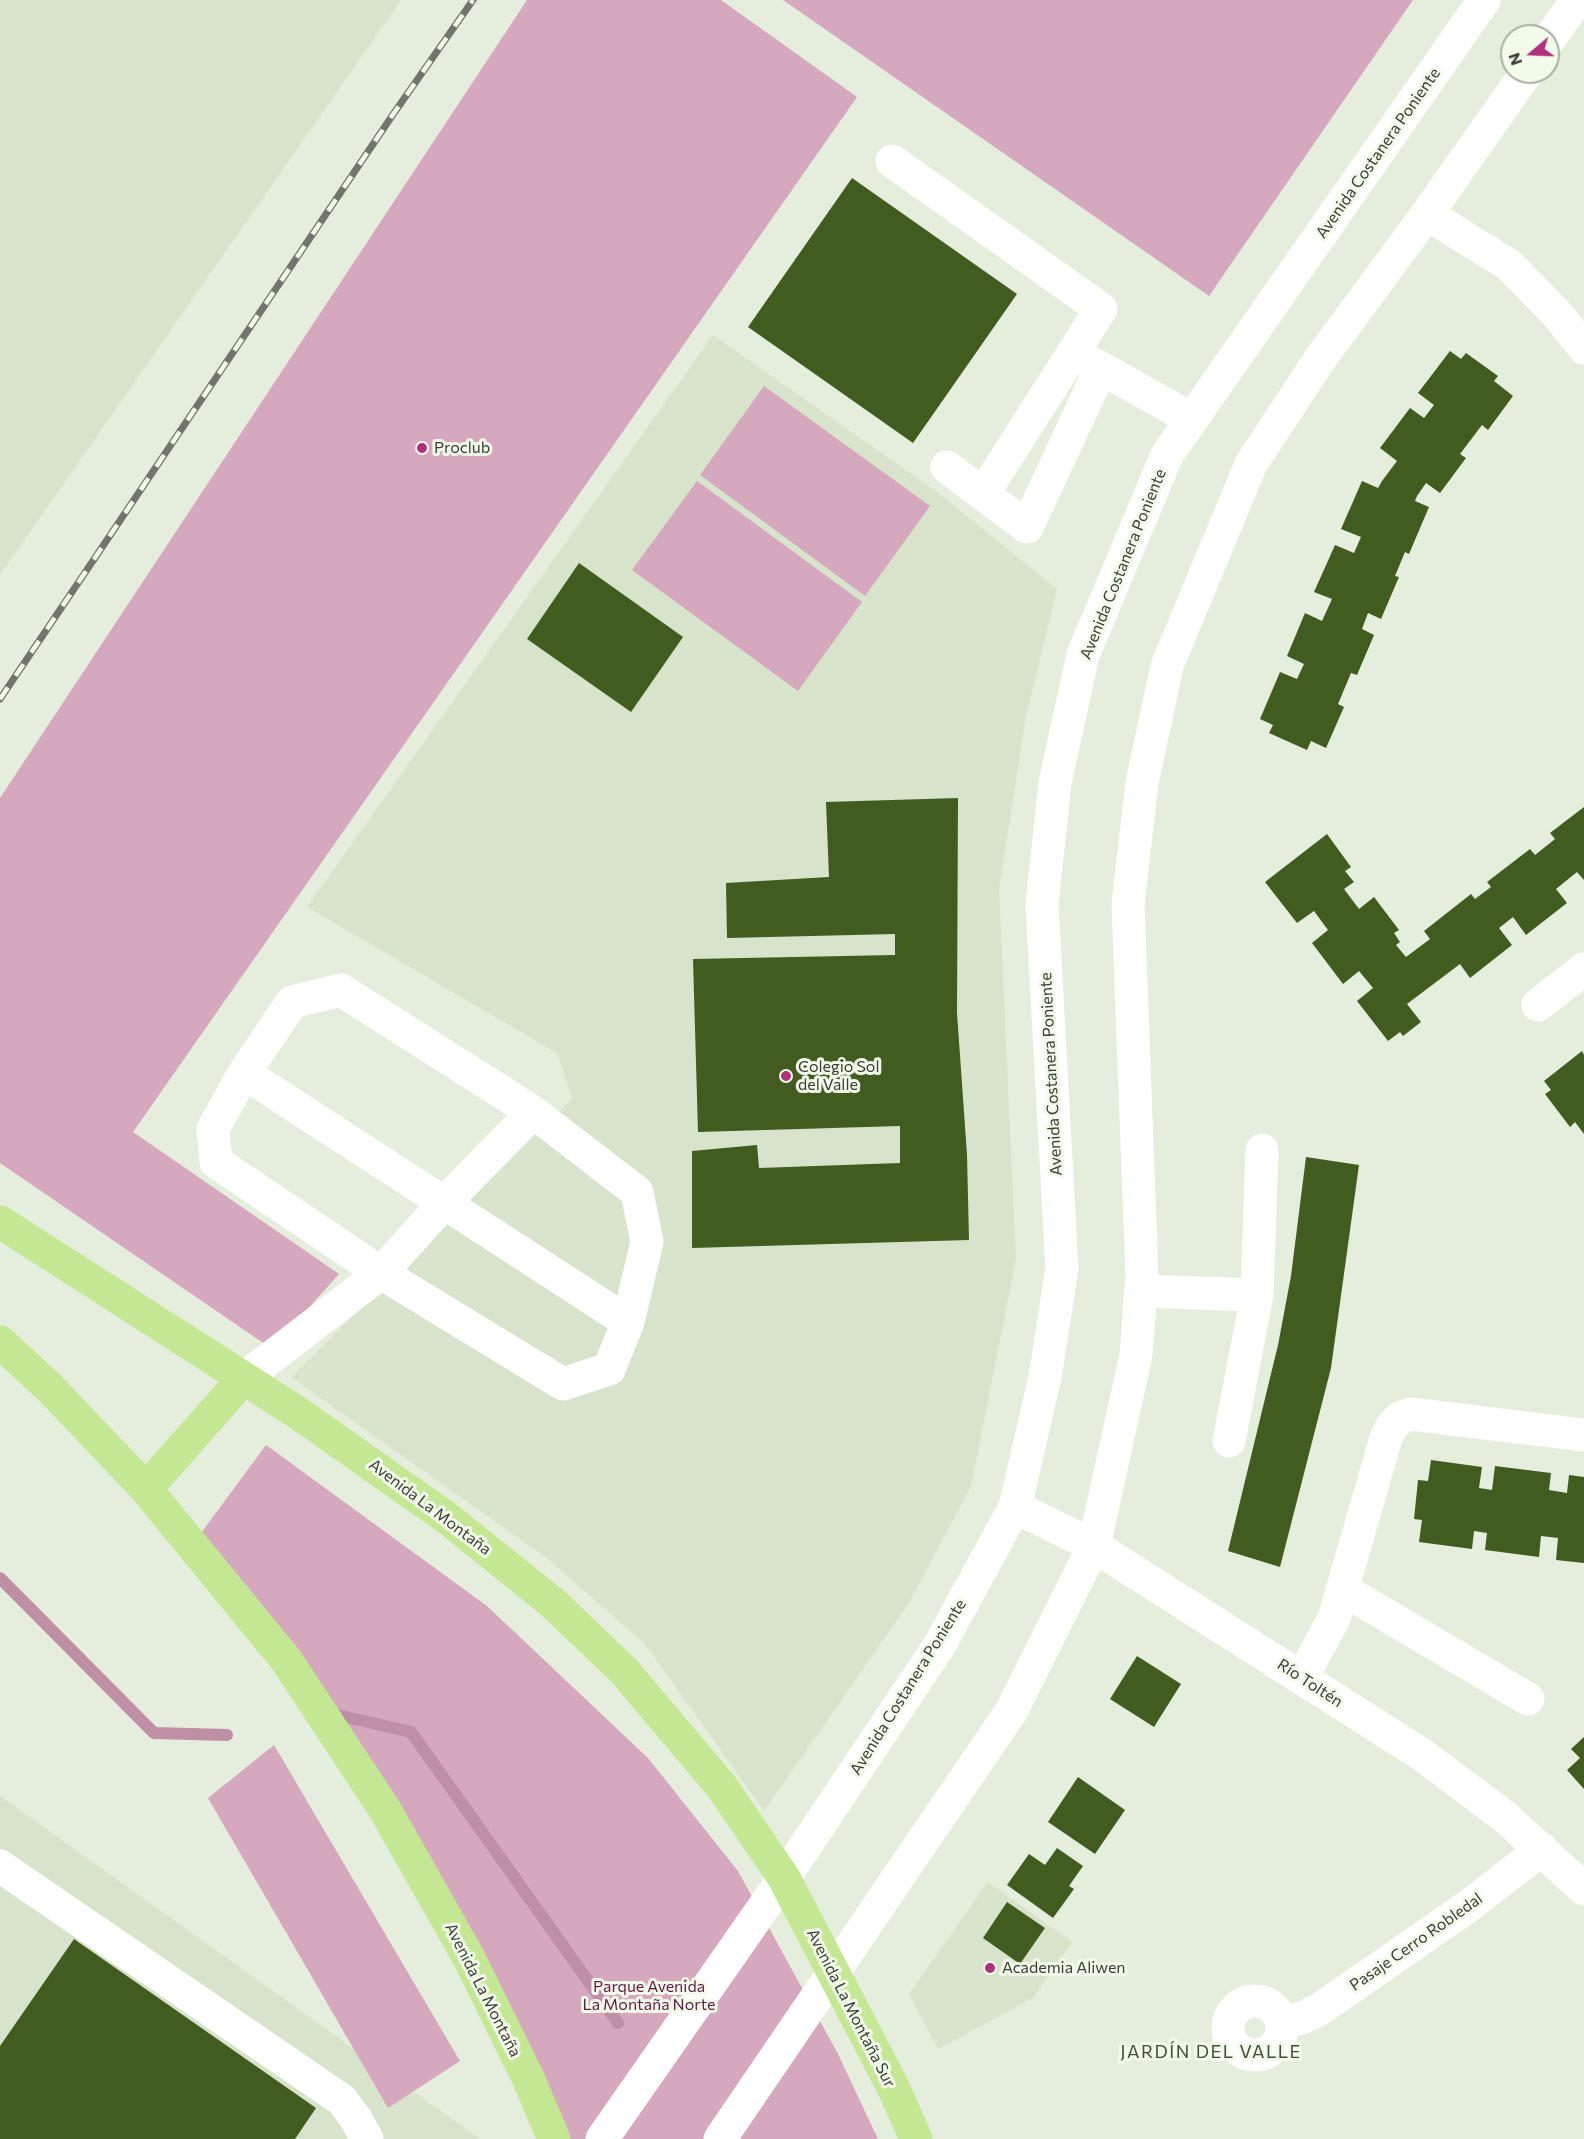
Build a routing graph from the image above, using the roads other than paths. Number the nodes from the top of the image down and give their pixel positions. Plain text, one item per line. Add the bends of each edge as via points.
1 (1484, 0) edge
2 (1577, 0) edge
3 (1560, 25) edge
4 (1519, 84) edge
5 (892, 161) dead end
6 (1427, 214) junction
7 (1584, 348) edge
8 (1073, 352) junction
9 (1101, 368) junction
10 (1192, 419) junction
11 (947, 467) dead end
12 (983, 494) junction
13 (1584, 969) edge
14 (1538, 1005) dead end
15 (244, 1073) junction
16 (533, 1112) junction
17 (1262, 1150) dead end
18 (444, 1203) junction
19 (0, 1222) edge
20 (381, 1273) junction
21 (1141, 1291) junction
22 (1257, 1295) junction
23 (628, 1322) junction
24 (0, 1342) edge
25 (243, 1379) junction
26 (1584, 1435) edge
27 (1229, 1441) dead end
28 (146, 1488) junction
29 (1015, 1506) junction
30 (1094, 1546) junction
31 (1342, 1589) junction
32 (1302, 1678) junction
33 (1528, 1699) dead end
34 (1542, 1849) junction
35 (0, 1866) edge
36 (784, 1878) junction
37 (1584, 1889) edge
38 (833, 1974) junction
39 (1282, 2022) dead end
40 (366, 2139) edge
41 (554, 2139) edge
42 (602, 2139) edge
43 (720, 2139) edge
44 (916, 2139) edge

1 - 10 street, Avenida Costanera Poniente
2 - 3 street
4 - 6 street
5 - 8 street via 1101,309
6 - 7 street via 1509,265
6 - 21 street via 1320,359 1251,464 1167,666 1142,783 1128,904
8 - 9 street
8 - 12 street
9 - 10 street
9 - 12 street via 1027,527
10 - 29 street, Avenida Costanera Poniente via 1167,455 1083,655 1055,783 1042,904 1062,1269 1045,1377
11 - 12 street
13 - 14 street
15 - 16 street via 292,1002 341,990
15 - 18 street
15 - 20 street via 213,1129 216,1162
16 - 18 street
16 - 23 street via 637,1192 647,1242
17 - 22 street
18 - 20 street
18 - 23 street
19 - 25 main road, Avenida La Montaña
20 - 23 street via 563,1384 609,1369
20 - 25 street
21 - 22 street
21 - 30 street via 1136,1355
22 - 27 street
24 - 28 main road, Avenida La Montaña
25 - 28 main road
25 - 36 main road, Avenida La Montaña via 447,1518 555,1604 624,1671 722,1787
26 - 31 street via 1410,1414 1400,1418 1387,1435
28 - 41 main road, Avenida La Montaña via 287,1661 385,1810 469,1958
29 - 30 street, Río Toltén
29 - 36 street, Avenida Costanera Poniente via 939,1646
30 - 32 street, Río Toltén
30 - 38 street via 1012,1710
31 - 32 street via 1334,1618
31 - 33 street
32 - 34 street, Río Toltén via 1465,1785
34 - 37 street, Río Toltén
34 - 39 street, Pasaje Cerro Robledal via 1470,1905 1320,2009
35 - 40 street via 342,2100
36 - 38 main road, Avenida La Montaña Sur
36 - 42 street, Avenida Costanera Poniente
38 - 43 street
38 - 44 main road, Avenida La Montaña Sur

